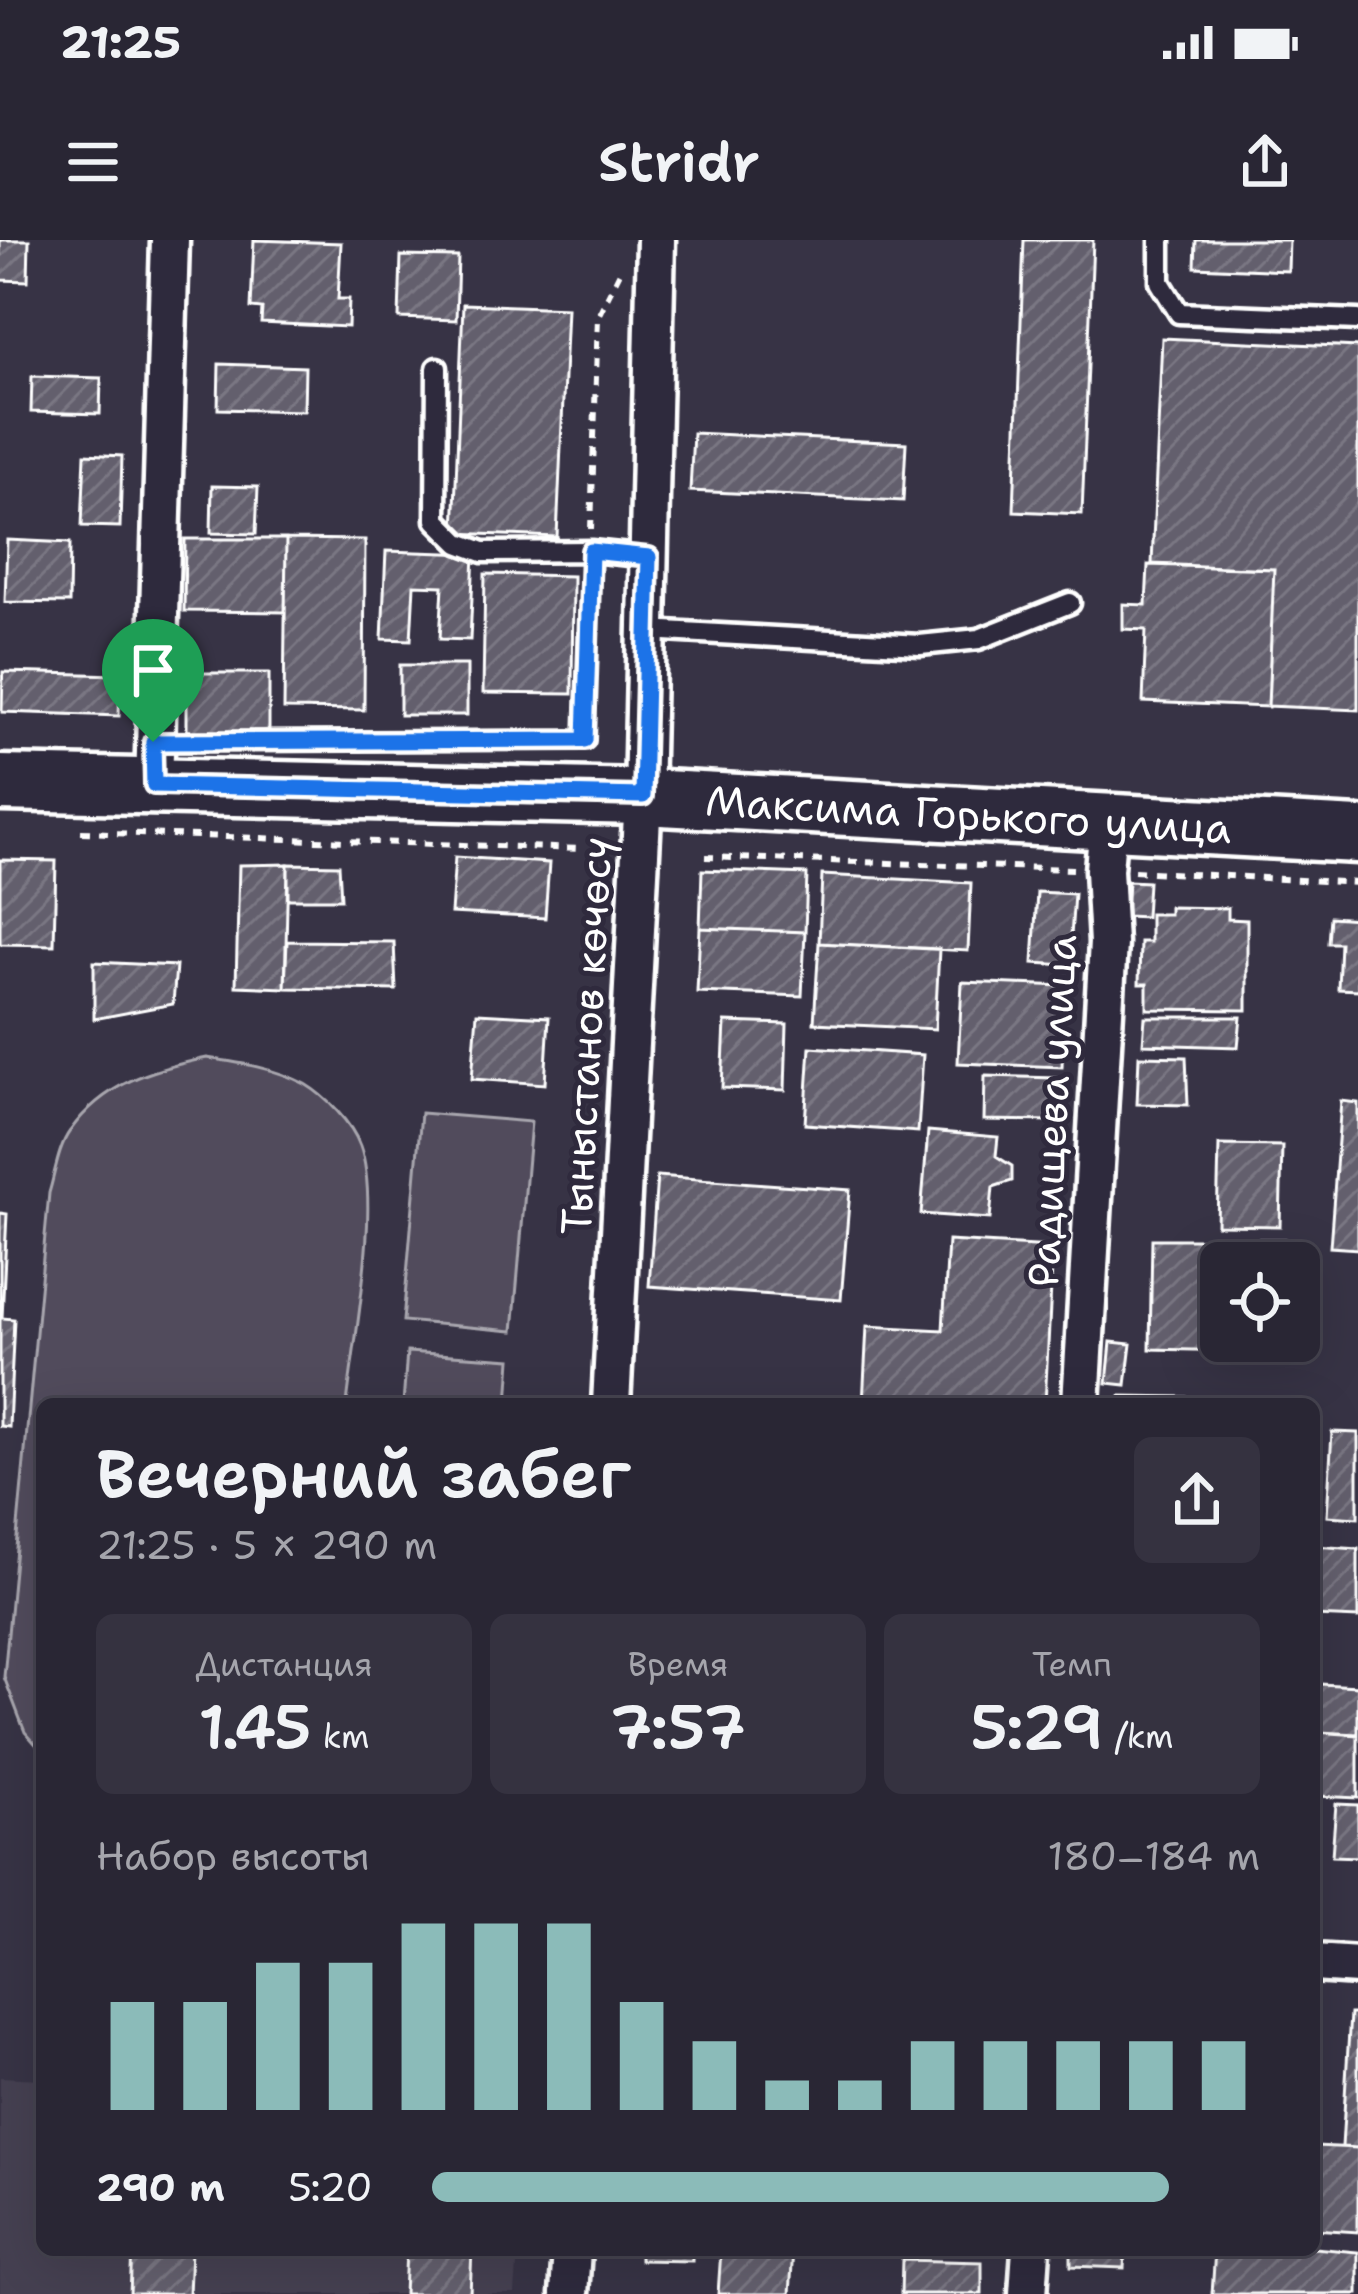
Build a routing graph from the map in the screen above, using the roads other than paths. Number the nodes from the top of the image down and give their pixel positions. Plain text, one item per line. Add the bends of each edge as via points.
1 (170, 240) edge
2 (1160, 240) edge
3 (639, 247) edge
4 (1358, 320) edge
5 (436, 368) dead end
6 (649, 557) junction
7 (1070, 604) dead end
8 (647, 630) junction
9 (0, 783) edge
10 (154, 785) junction
11 (643, 796) junction
12 (1358, 835) edge
13 (1106, 846) junction
14 (611, 1398) edge
15 (1082, 1398) edge
16 (1320, 1963) edge
17 (1358, 1966) edge
18 (572, 2256) edge
19 (1031, 2256) edge
20 (569, 2294) edge
21 (1028, 2294) edge

1 - 10 street
2 - 4 lane via 1160,282 1179,313
3 - 6 street, Тыныстанов көчөсү
5 - 6 lane via 436,520 459,543 483,552
6 - 8 street, Тыныстанов көчөсү
7 - 8 lane via 979,639 920,645
8 - 11 street, Тыныстанов көчөсү
9 - 10 main road, Максима Горького улица
10 - 11 main road, Максима Горького улица
11 - 13 main road, Максима Горького улица
11 - 14 street, Тыныстанов көчөсү
12 - 13 main road, Максима Горького улица
13 - 15 street, Радищева улица via 1108,944
16 - 17 street
18 - 20 street
19 - 21 street

